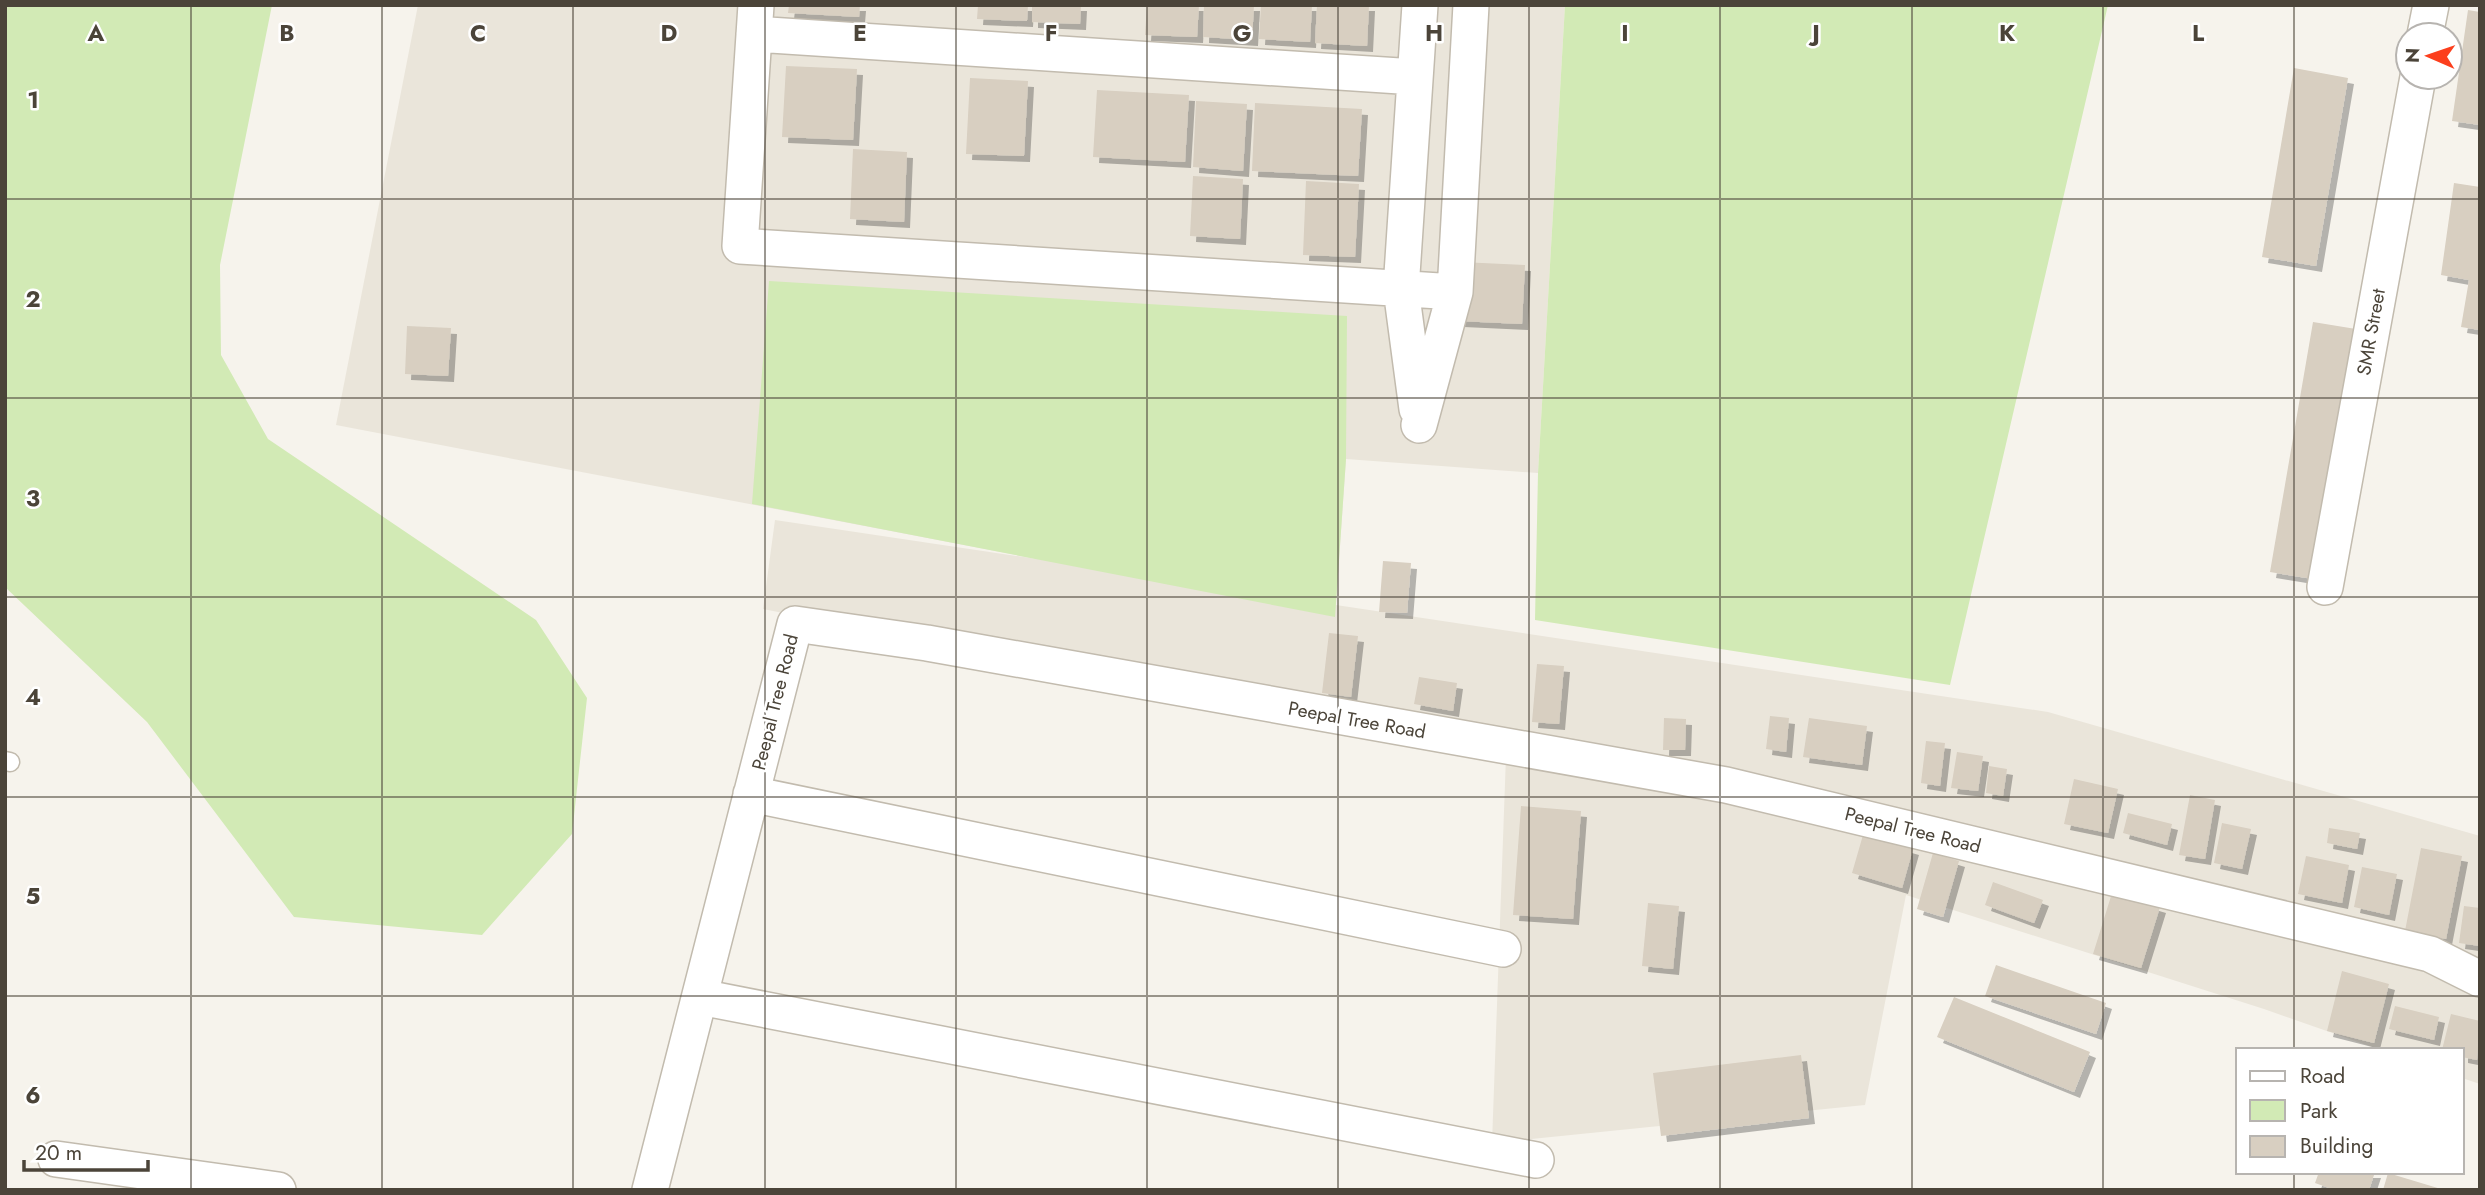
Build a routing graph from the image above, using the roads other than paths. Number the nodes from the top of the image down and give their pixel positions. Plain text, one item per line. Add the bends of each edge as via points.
1 (1420, 5) edge
2 (1471, 5) edge
3 (755, 19) edge
4 (1415, 78) junction
5 (2415, 91) edge
6 (1401, 289) junction
7 (1455, 292) junction
8 (2325, 587) dead end
9 (751, 794) junction
10 (1503, 950) dead end
11 (2480, 979) edge
12 (700, 997) junction
13 (56, 1159) dead end
14 (1536, 1160) dead end
15 (278, 1190) edge
16 (650, 1190) edge

1 - 4 street
2 - 7 street
3 - 4 street
3 - 6 street via 740,246
4 - 6 street
5 - 8 street, SMR Street
6 - 7 street
6 - 7 street via 1419,425
9 - 10 street
9 - 11 street, Peepal Tree Road via 795,624 927,643 1726,785 2430,954
9 - 12 street, Peepal Tree Road
12 - 14 street
12 - 16 street, Peepal Tree Road
13 - 15 street

